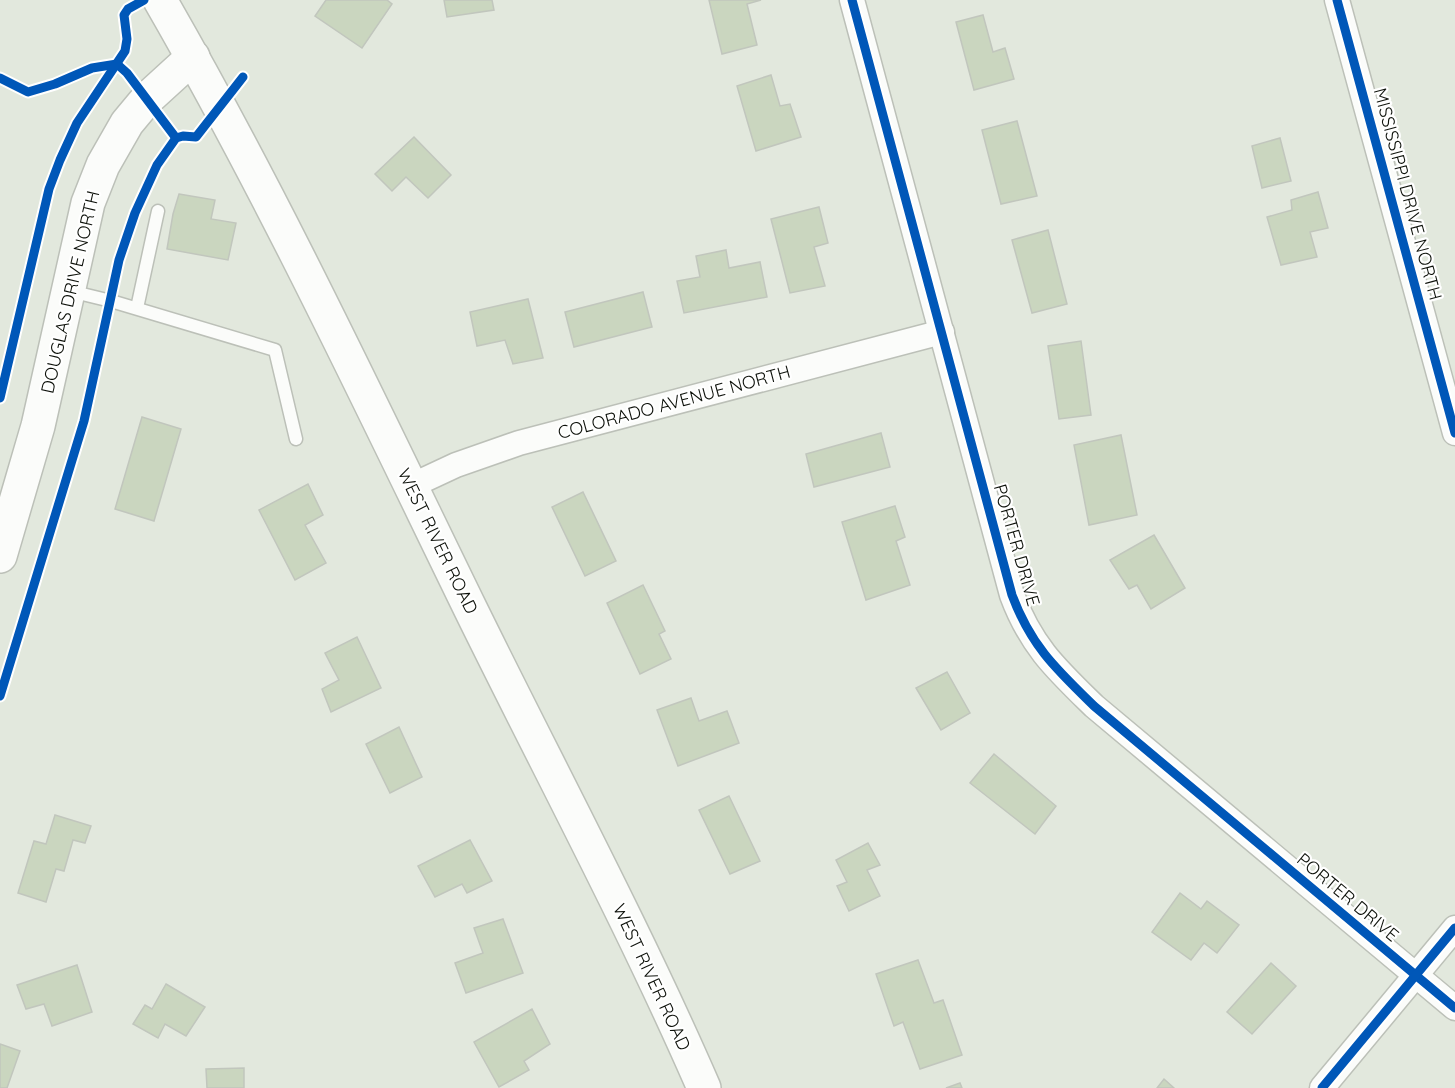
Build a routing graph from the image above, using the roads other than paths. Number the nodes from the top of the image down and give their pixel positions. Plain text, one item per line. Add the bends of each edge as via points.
1 (160, 0) edge
2 (852, 0) edge
3 (1337, 0) edge
4 (193, 57) junction
5 (158, 211) dead end
6 (69, 291) junction
7 (136, 308) junction
8 (942, 332) junction
9 (1455, 433) edge
10 (296, 439) dead end
11 (411, 486) junction
12 (0, 556) edge
13 (1455, 928) edge
14 (1416, 974) junction
15 (1455, 1008) edge
16 (704, 1088) edge
17 (1322, 1088) edge

1 - 4 main road, WEST RIVER ROAD
2 - 8 street, PORTER DRIVE
3 - 9 street, MISSISSIPPI DRIVE NORTH
4 - 6 main road, DOUGLAS DRIVE NORTH via 127,123 103,165 88,203
4 - 11 main road, WEST RIVER ROAD
5 - 7 lane
6 - 7 lane
6 - 12 main road, DOUGLAS DRIVE NORTH via 38,426
7 - 10 lane via 275,350
8 - 11 street, COLORADO AVENUE NORTH via 519,443
8 - 14 street, PORTER DRIVE via 1011,595 1038,647 1094,706
11 - 16 main road, WEST RIVER ROAD via 640,949
13 - 14 street
14 - 15 street
14 - 17 street

